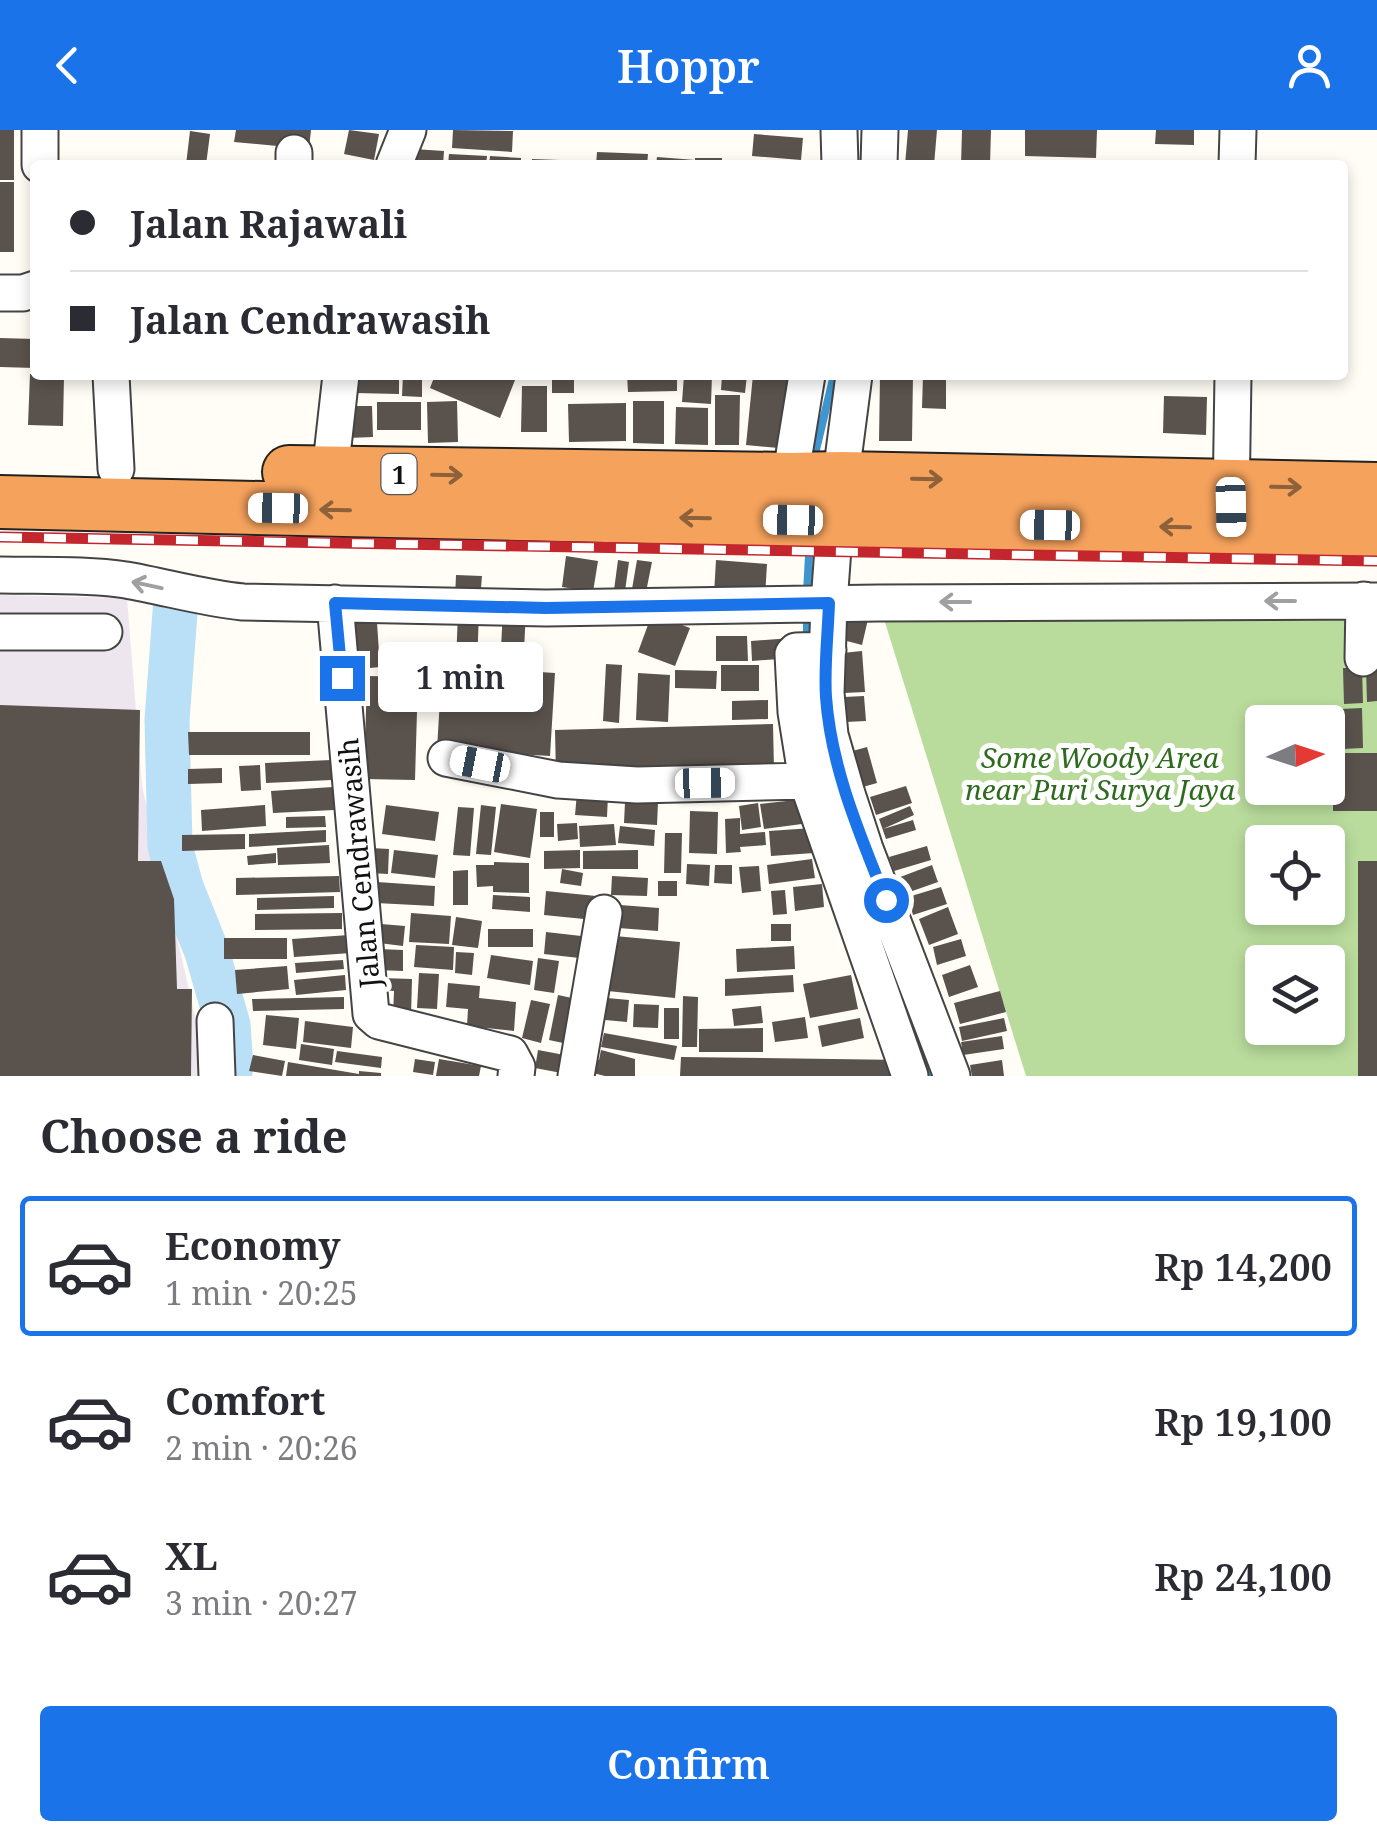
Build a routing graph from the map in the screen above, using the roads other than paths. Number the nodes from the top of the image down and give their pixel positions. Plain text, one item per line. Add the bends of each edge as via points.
1 (40, 130) edge
2 (408, 130) edge
3 (839, 130) edge
4 (880, 130) edge
5 (1238, 130) edge
6 (40, 160) edge
7 (396, 160) edge
8 (840, 160) edge
9 (879, 160) edge
10 (1237, 160) edge
11 (30, 291) edge
12 (0, 293) edge
13 (111, 380) edge
14 (340, 380) edge
15 (808, 380) edge
16 (852, 380) edge
17 (1233, 380) edge
18 (115, 448) junction
19 (0, 466) edge
20 (330, 473) junction
21 (1377, 488) edge
22 (816, 497) junction
23 (0, 502) edge
24 (1231, 507) junction
25 (1377, 531) edge
26 (0, 575) edge
27 (1370, 600) edge
28 (335, 603) junction
29 (815, 604) junction
30 (0, 632) edge
31 (104, 632) dead end
32 (1364, 658) dead end
33 (446, 758) dead end
34 (824, 772) junction
35 (604, 913) dead end
36 (215, 1021) dead end
37 (524, 1075) edge
38 (217, 1076) edge
39 (576, 1076) edge
40 (910, 1076) edge
41 (952, 1076) edge

1 - 6 street
2 - 7 street
3 - 8 street
4 - 9 street
5 - 10 street
11 - 12 street
13 - 18 street
14 - 20 street
15 - 22 street
16 - 22 street
17 - 24 street
18 - 19 highway, 1
18 - 20 highway, 1
20 -> 22 highway, 1
24 -> 21 highway, 1
22 -> 23 highway, 1
22 - 24 highway, 1
22 - 29 street
24 - 25 highway, 1
28 -> 26 street via 243,602 110,578
27 -> 29 street
27 - 32 street
28 - 29 street
28 - 37 street, Jalan Cendrawasih via 371,1014 510,1054
29 - 34 street via 815,650 830,735
30 - 31 street
33 - 34 street via 558,780 637,785
34 - 40 street via 837,862
34 - 41 street via 866,849
35 - 39 street
36 - 38 street

